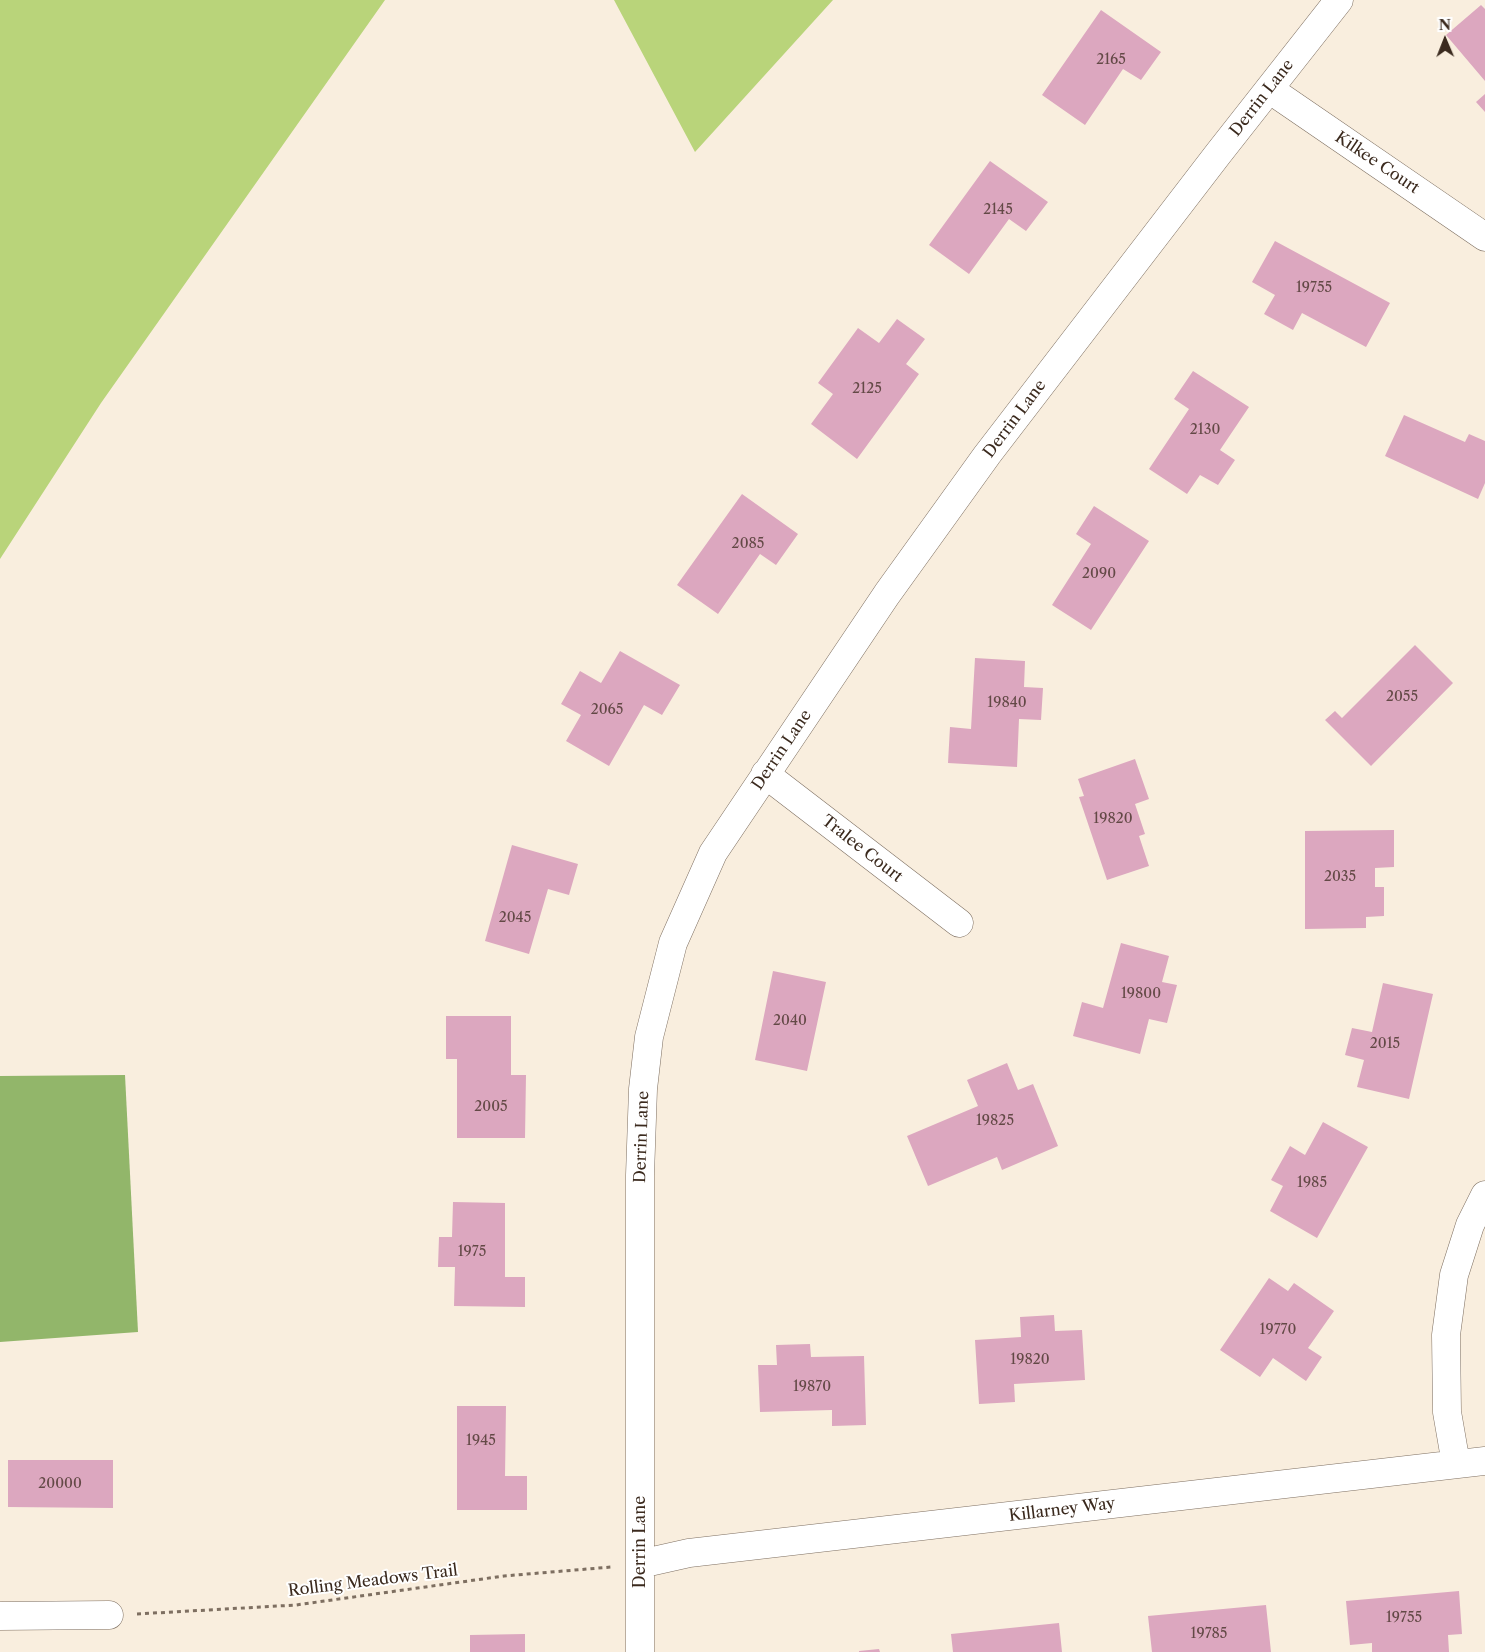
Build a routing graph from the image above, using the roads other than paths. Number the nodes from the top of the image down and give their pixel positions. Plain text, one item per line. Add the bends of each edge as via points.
1 (1339, 0) edge
2 (1269, 89) junction
3 (1485, 238) edge
4 (765, 774) junction
5 (959, 923) dead end
6 (1485, 1195) edge
7 (1485, 1461) edge
8 (1456, 1464) junction
9 (640, 1564) junction
10 (0, 1616) edge
11 (109, 1616) road end
12 (640, 1652) edge

1 - 2 street, Derrin Lane
2 - 3 street, Kilkee Court
2 - 4 street, Derrin Lane via 987,455 887,594
4 - 5 street, Tralee Court
4 - 9 street, Derrin Lane via 713,853 673,943 649,1037 643,1089 640,1174
6 - 8 street via 1470,1225 1454,1275 1446,1335 1447,1412
7 - 8 street, Killarney Way
8 - 9 street, Killarney Way via 689,1553
9 - 12 street, Derrin Lane
10 - 11 street

